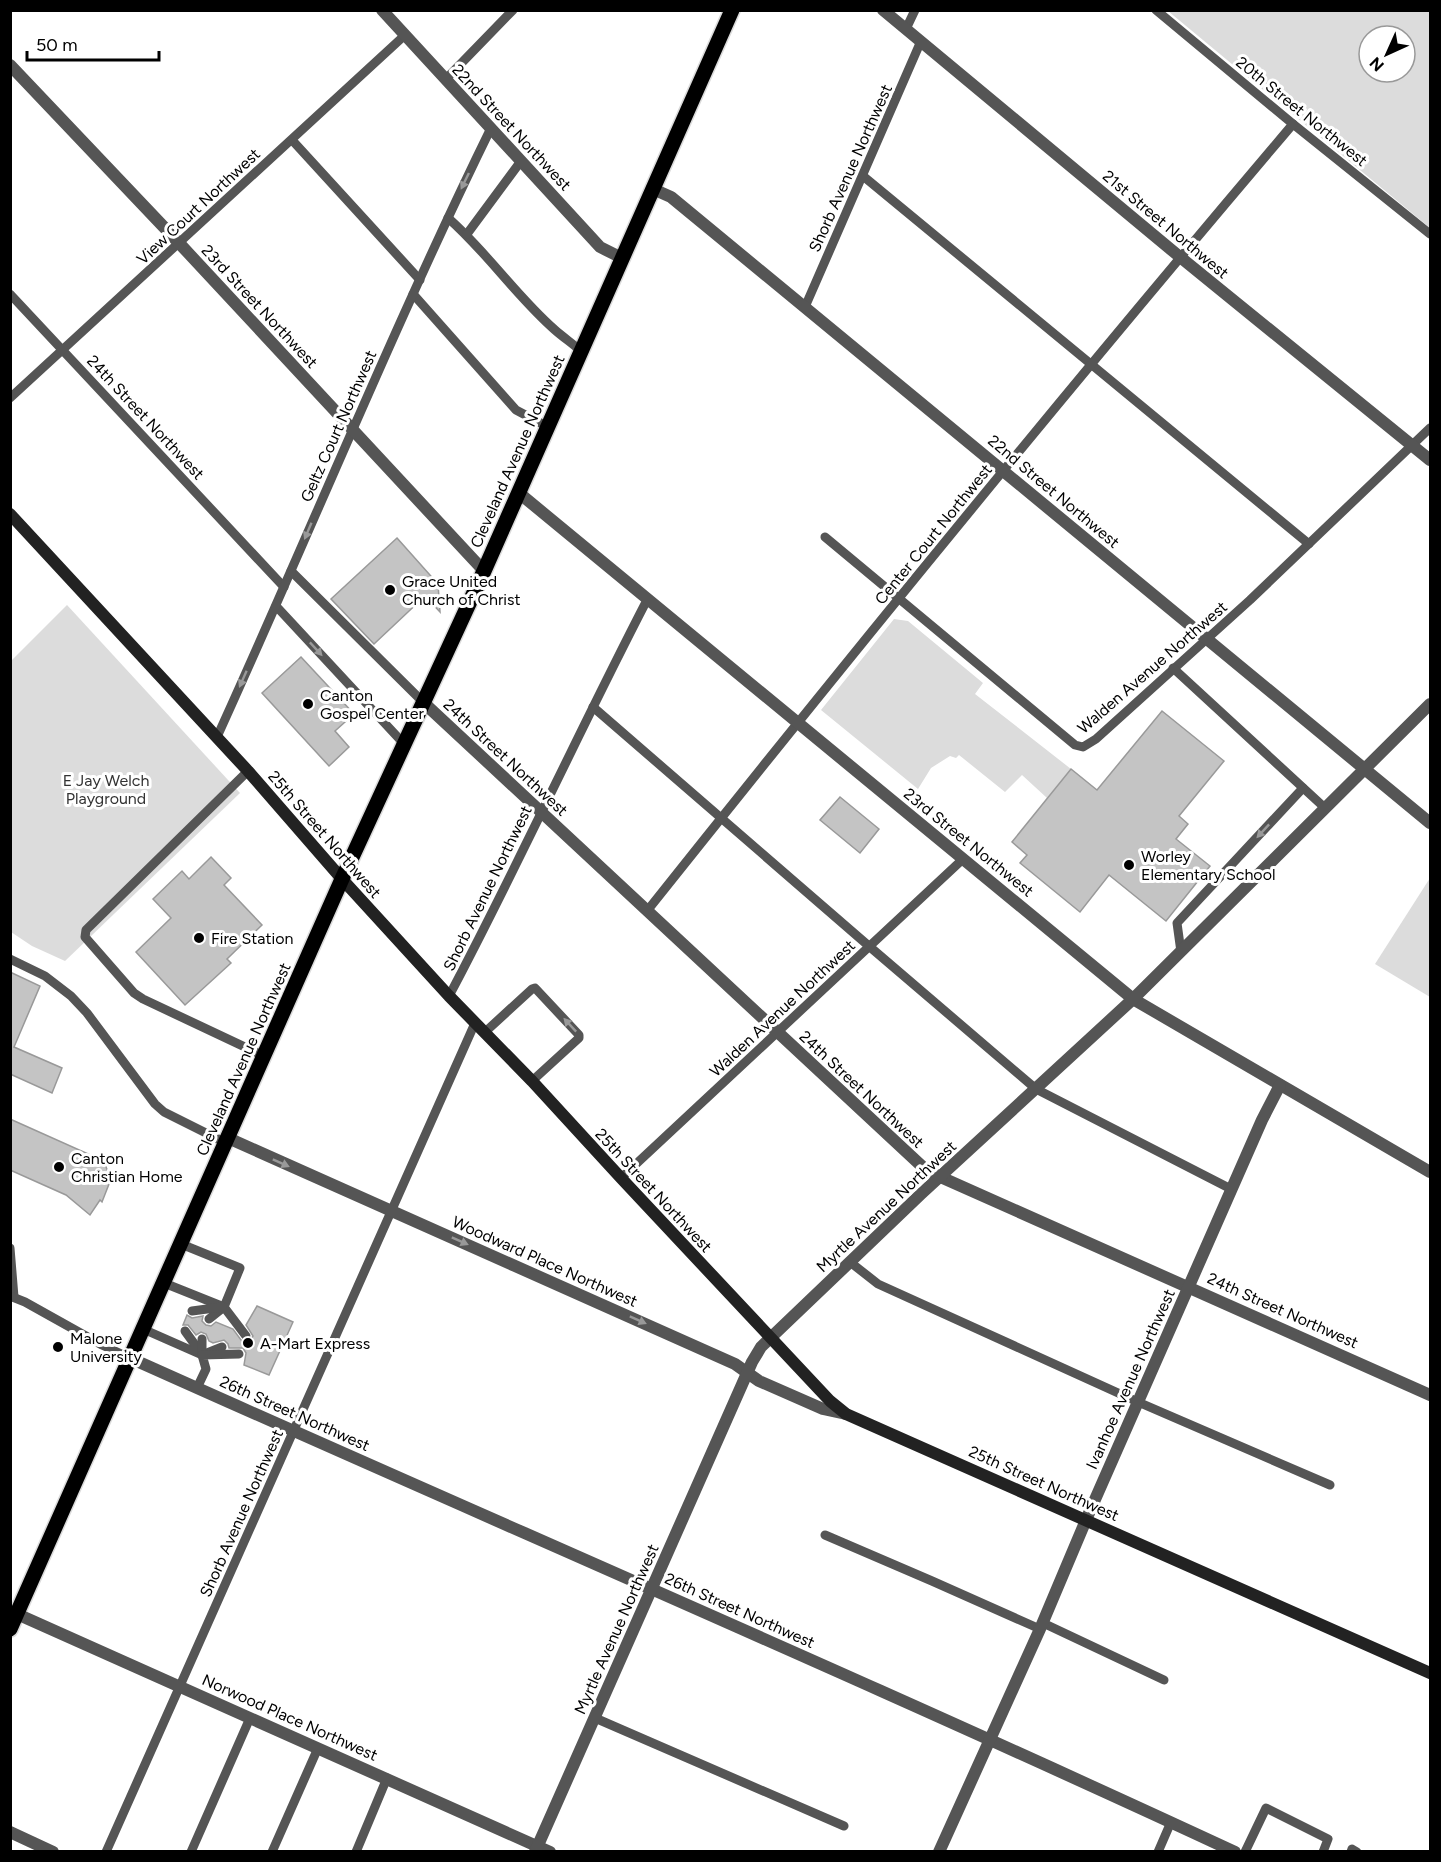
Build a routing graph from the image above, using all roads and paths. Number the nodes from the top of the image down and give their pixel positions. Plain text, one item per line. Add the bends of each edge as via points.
1 (382, 10) edge
2 (513, 10) edge
3 (883, 10) edge
4 (915, 10) edge
5 (1156, 10) edge
6 (729, 11) edge
7 (906, 29) junction
8 (405, 34) junction
9 (921, 42) junction
10 (10, 65) edge
11 (446, 80) junction
12 (1293, 124) junction
13 (491, 128) junction
14 (292, 140) junction
15 (521, 161) junction
16 (863, 176) junction
17 (653, 189) junction
18 (448, 218) junction
19 (467, 234) junction
20 (1431, 234) edge
21 (179, 243) junction
22 (1180, 257) junction
23 (622, 258) junction
24 (420, 280) junction
25 (10, 294) edge
26 (413, 294) junction
27 (805, 307) junction
28 (62, 351) junction
29 (581, 351) junction
30 (1092, 364) junction
31 (10, 399) edge
32 (548, 427) junction
33 (1431, 428) edge
34 (352, 430) junction
35 (1412, 445) junction
36 (1431, 460) edge
37 (1004, 471) junction
38 (519, 493) junction
39 (12, 518) edge
40 (825, 537) dead end
41 (1309, 544) junction
42 (291, 571) junction
43 (484, 571) junction
44 (284, 587) junction
45 (900, 598) junction
46 (647, 600) junction
47 (276, 606) junction
48 (1206, 639) junction
49 (1173, 668) junction
50 (424, 703) junction
51 (1431, 704) edge
52 (593, 707) junction
53 (797, 722) junction
54 (217, 737) junction
55 (405, 745) junction
56 (1364, 769) junction
57 (248, 771) junction
58 (1303, 788) junction
59 (1325, 808) junction
60 (541, 812) junction
61 (722, 818) junction
62 (1431, 823) edge
63 (963, 859) junction
64 (342, 879) junction
65 (648, 911) junction
66 (870, 948) junction
67 (1181, 952) junction
68 (10, 959) edge
69 (449, 996) junction
70 (1133, 999) junction
71 (475, 1023) junction
72 (778, 1032) junction
73 (484, 1033) junction
74 (264, 1056) junction
75 (532, 1081) junction
76 (1280, 1085) junction
77 (1036, 1089) junction
78 (227, 1141) junction
79 (1431, 1172) edge
80 (621, 1178) junction
81 (939, 1178) junction
82 (1231, 1189) junction
83 (391, 1211) junction
84 (181, 1244) junction
85 (10, 1248) edge
86 (850, 1262) junction
87 (164, 1283) junction
88 (1189, 1287) junction
89 (12, 1297) edge
90 (224, 1307) junction
91 (192, 1311) dead end
92 (210, 1319) dead end
93 (230, 1328) dead end
94 (143, 1329) junction
95 (185, 1331) dead end
96 (246, 1336) dead end
97 (202, 1338) dead end
98 (770, 1338) junction
99 (222, 1347) dead end
100 (239, 1354) dead end
101 (202, 1355) junction
102 (130, 1358) junction
103 (747, 1373) junction
104 (197, 1388) junction
105 (1431, 1395) edge
106 (1138, 1402) junction
107 (846, 1414) junction
108 (294, 1431) junction
109 (1330, 1485) dead end
110 (1086, 1520) junction
111 (825, 1535) dead end
112 (651, 1589) junction
113 (14, 1612) edge
114 (1042, 1626) junction
115 (10, 1629) edge
116 (1431, 1673) edge
117 (1164, 1680) dead end
118 (180, 1686) junction
119 (250, 1718) junction
120 (595, 1718) junction
121 (989, 1740) junction
122 (318, 1748) junction
123 (387, 1778) junction
124 (1171, 1822) junction
125 (844, 1826) dead end
126 (10, 1833) edge
127 (537, 1849) edge
128 (53, 1851) edge
129 (106, 1851) edge
130 (191, 1851) edge
131 (272, 1851) edge
132 (356, 1851) edge
133 (550, 1851) edge
134 (939, 1851) edge
135 (1158, 1851) edge
136 (1235, 1851) edge
137 (1245, 1851) edge
138 (1323, 1851) edge
139 (1351, 1851) edge
140 (1357, 1851) edge

1 - 8 street, 22nd Street Northwest
2 - 11 lane
3 - 7 street, 21st Street Northwest
4 - 7 lane
5 - 12 lane, 20th Street Northwest
6 - 17 main road, Cleveland Avenue Northwest
7 - 9 street, 21st Street Northwest
8 - 11 street, 22nd Street Northwest
8 - 14 lane, View Court Northwest
9 - 16 lane, Shorb Avenue Northwest
9 - 22 street, 21st Street Northwest
10 - 21 street, 23rd Street Northwest
11 - 13 street, 22nd Street Northwest
12 - 20 lane, 20th Street Northwest
12 - 22 lane, Center Court Northwest
13 - 15 street, 22nd Street Northwest
13 -> 18 lane, Geltz Court Northwest
14 - 21 lane, View Court Northwest
14 - 24 lane
15 - 19 lane
15 - 23 street, 22nd Street Northwest via 600,247
16 - 27 lane, Shorb Avenue Northwest
16 - 30 lane
17 - 23 main road, Cleveland Avenue Northwest
17 - 27 street, 22nd Street Northwest via 671,197
18 - 19 lane
18 - 24 lane, Geltz Court Northwest
19 - 29 lane via 555,330
21 - 28 lane, View Court Northwest
21 - 34 street, 23rd Street Northwest
22 - 30 lane, Center Court Northwest
22 - 35 street, 21st Street Northwest
23 - 29 main road, Cleveland Avenue Northwest
24 - 26 lane, Geltz Court Northwest
25 - 28 lane, 24th Street Northwest
26 - 32 lane via 516,410
26 - 34 lane, Geltz Court Northwest
27 - 37 street, 22nd Street Northwest
28 - 31 lane, View Court Northwest
28 - 44 lane, 24th Street Northwest
29 - 32 main road, Cleveland Avenue Northwest
30 - 37 lane, Center Court Northwest
30 - 41 lane
32 - 38 main road, Cleveland Avenue Northwest
33 - 35 lane, Walden Avenue Northwest
34 -> 42 lane, Geltz Court Northwest
34 - 43 street, 23rd Street Northwest
35 - 36 street, 21st Street Northwest
35 - 41 lane, Walden Avenue Northwest
37 - 45 lane, Center Court Northwest
37 - 48 street, 22nd Street Northwest
38 - 43 main road, Cleveland Avenue Northwest
38 - 46 street, 23rd Street Northwest
39 - 54 street, 25th Street Northwest
40 - 45 lane, Walden Avenue Northwest
41 - 48 lane, Walden Avenue Northwest
42 - 44 lane, Geltz Court Northwest
42 - 50 lane
43 - 50 main road, Cleveland Avenue Northwest
44 - 47 lane, Geltz Court Northwest
45 - 49 lane, Walden Avenue Northwest via 1083,747
45 - 53 lane, Center Court Northwest
46 - 52 lane, Shorb Avenue Northwest
46 - 53 street, 23rd Street Northwest
47 -> 54 lane, Geltz Court Northwest
47 -> 55 lane
48 - 49 lane, Walden Avenue Northwest
48 - 56 street, 22nd Street Northwest
49 - 58 lane
50 - 55 main road, Cleveland Avenue Northwest
50 - 60 street, 24th Street Northwest
51 - 56 street, Myrtle Avenue Northwest
52 - 60 lane, Shorb Avenue Northwest
52 - 61 lane
53 - 61 lane, Center Court Northwest
53 - 63 street, 23rd Street Northwest
54 - 57 street, 25th Street Northwest
55 - 64 main road, Cleveland Avenue Northwest
56 - 59 street, Myrtle Avenue Northwest
56 - 62 street, 22nd Street Northwest
57 - 64 street, 25th Street Northwest
57 - 74 lane via 86,930 85,937 143,999
58 - 59 lane
58 -> 67 lane via 1177,923
59 - 67 street, Myrtle Avenue Northwest
60 - 65 street, 24th Street Northwest
60 - 69 lane, Shorb Avenue Northwest
61 - 65 lane, Center Court Northwest
61 - 66 lane
63 - 66 lane, Walden Avenue Northwest
63 - 70 street, 23rd Street Northwest
64 - 69 street, 25th Street Northwest
64 - 74 main road, Cleveland Avenue Northwest
65 - 72 street, 24th Street Northwest
66 - 72 lane, Walden Avenue Northwest
66 - 77 lane
67 - 70 street, Myrtle Avenue Northwest
68 - 78 lane via 45,976 71,996 154,1104
69 - 71 street, 25th Street Northwest
70 - 76 street, 23rd Street Northwest
70 - 77 street, Myrtle Avenue Northwest
71 - 73 street, 25th Street Northwest
71 - 83 lane, Shorb Avenue Northwest
72 - 80 lane, Walden Avenue Northwest
72 - 81 street, 24th Street Northwest via 916,1163
73 - 75 street, 25th Street Northwest
75 -> 73 lane via 579,1038 535,988
74 - 78 main road, Cleveland Avenue Northwest
75 - 80 street, 25th Street Northwest
76 - 79 street, 23rd Street Northwest
76 - 82 street, Ivanhoe Avenue Northwest
77 - 81 street, Myrtle Avenue Northwest
77 - 82 lane
78 -> 83 street, Woodward Place Northwest
78 - 84 main road, Cleveland Avenue Northwest
80 - 98 street, 25th Street Northwest
81 - 86 street, Myrtle Avenue Northwest
81 - 88 street, 24th Street Northwest
82 - 88 street, Ivanhoe Avenue Northwest
83 -> 103 street, Woodward Place Northwest via 735,1364
83 - 108 lane, Shorb Avenue Northwest
84 - 87 main road, Cleveland Avenue Northwest
84 - 90 lane via 240,1268
85 - 89 lane
86 - 98 street, Myrtle Avenue Northwest
86 - 106 lane via 878,1284
87 - 90 lane
87 - 94 main road, Cleveland Avenue Northwest
88 - 105 street, 24th Street Northwest
88 - 106 street, Ivanhoe Avenue Northwest
89 - 102 lane
90 - 91 lane
90 - 92 lane
90 - 93 lane
90 - 96 lane
94 - 101 lane
94 - 102 main road, Cleveland Avenue Northwest
95 - 101 lane
97 - 101 lane
98 - 103 street, Myrtle Avenue Northwest
98 - 107 street, 25th Street Northwest
99 - 101 lane
100 - 101 lane
101 - 104 lane via 206,1369
102 - 104 street, 26th Street Northwest
102 - 113 main road, Cleveland Avenue Northwest
103 - 107 street, Woodward Place Northwest via 823,1409
103 - 112 street, Myrtle Avenue Northwest
104 - 108 street, 26th Street Northwest
106 - 109 lane
106 - 110 street, Ivanhoe Avenue Northwest
107 - 110 street, 25th Street Northwest
108 - 112 street, 26th Street Northwest
108 - 118 lane, Shorb Avenue Northwest
110 - 114 street, Ivanhoe Avenue Northwest
110 - 116 street, 25th Street Northwest
111 - 114 lane
112 - 120 street, Myrtle Avenue Northwest
112 - 121 street, 26th Street Northwest
113 - 115 main road, Cleveland Avenue Northwest
113 - 118 street, Norwood Place Northwest
114 - 117 lane
114 - 121 street, Ivanhoe Avenue Northwest
118 - 119 street, Norwood Place Northwest
118 - 129 lane, Shorb Avenue Northwest
119 - 122 street, Norwood Place Northwest
119 - 130 lane
120 - 125 lane
120 - 127 street, Myrtle Avenue Northwest
121 - 124 street, 26th Street Northwest
121 - 134 street, Ivanhoe Avenue Northwest
122 - 123 street, Norwood Place Northwest
122 - 131 lane
123 - 127 street, Norwood Place Northwest
123 - 132 lane
124 - 135 lane
124 - 136 street, 26th Street Northwest
126 - 128 street
127 - 133 street, Norwood Place Northwest
137 - 138 lane via 1266,1808 1328,1839
139 - 140 lane

